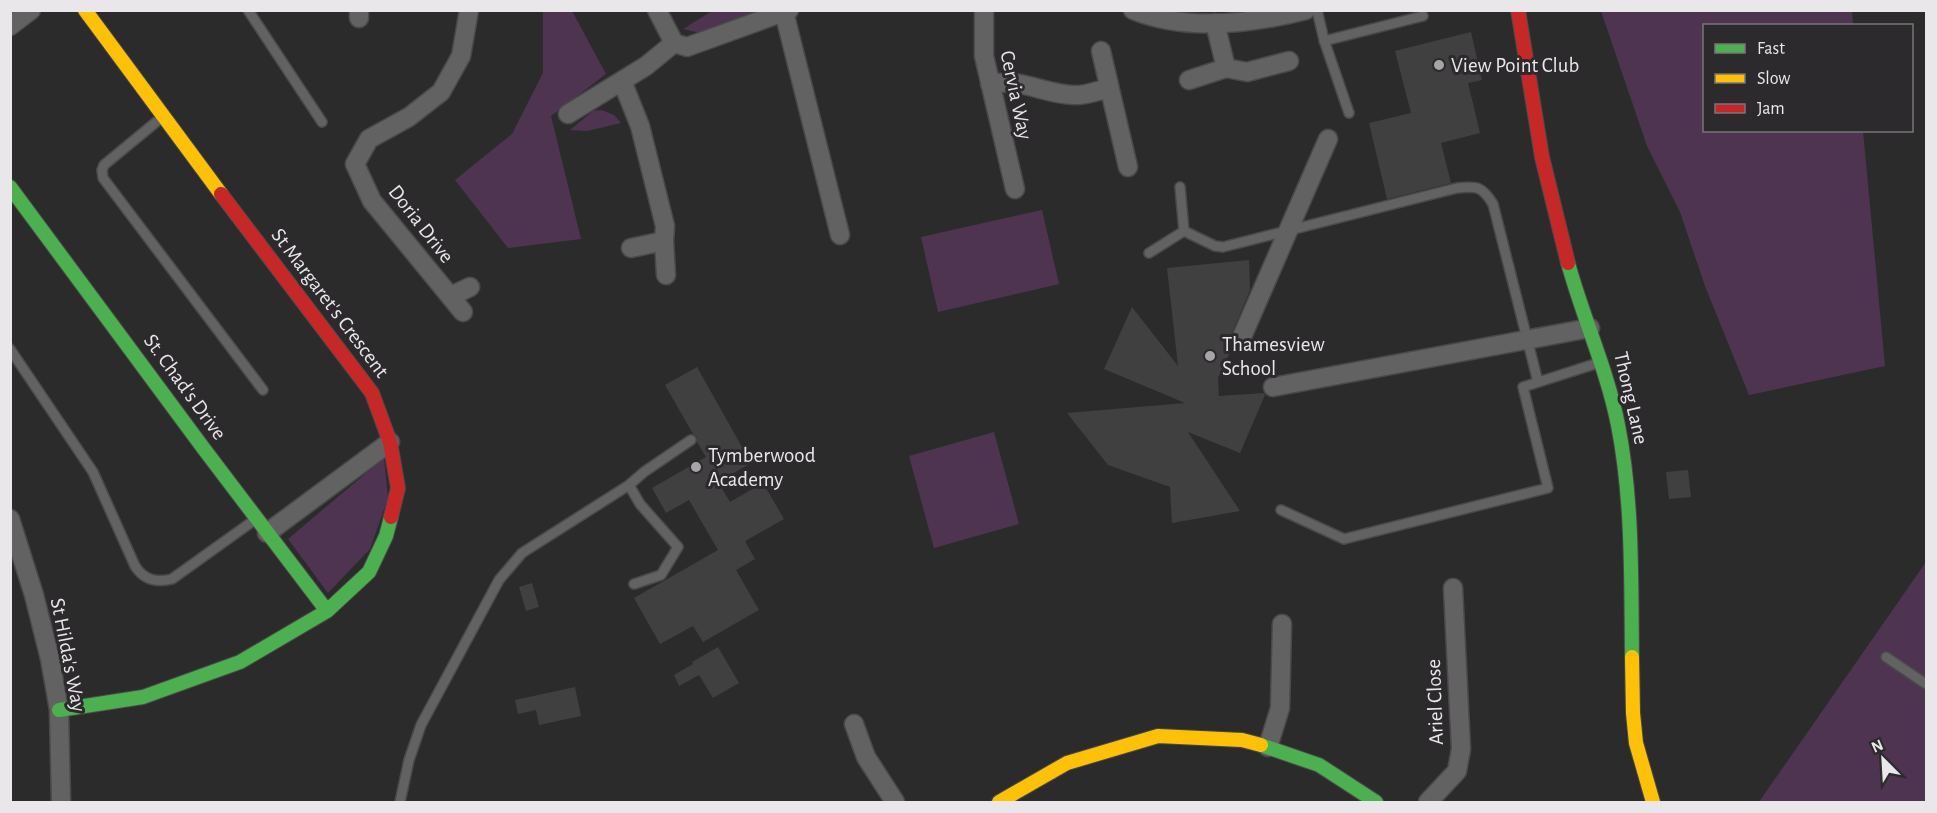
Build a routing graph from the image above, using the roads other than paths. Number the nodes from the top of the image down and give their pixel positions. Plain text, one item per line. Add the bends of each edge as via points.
1 (31, 10) edge
2 (85, 10) edge
3 (248, 10) edge
4 (469, 10) edge
5 (657, 10) edge
6 (984, 10) edge
7 (1133, 10) edge
8 (1317, 10) edge
9 (1518, 10) edge
10 (786, 11) edge
11 (1304, 11) edge
12 (1424, 16) dead end
13 (1215, 23) junction
14 (10, 26) edge
15 (1324, 41) junction
16 (674, 43) junction
17 (1101, 51) dead end
18 (1289, 61) dead end
19 (1226, 68) junction
20 (1189, 80) dead end
21 (622, 81) junction
22 (990, 84) junction
23 (1109, 88) junction
24 (1349, 113) dead end
25 (568, 114) dead end
26 (163, 117) junction
27 (322, 122) dead end
28 (1328, 139) dead end
29 (1128, 167) dead end
30 (10, 187) edge
31 (1180, 187) dead end
32 (1015, 189) dead end
33 (1184, 231) junction
34 (1286, 231) junction
35 (840, 235) dead end
36 (664, 241) junction
37 (631, 248) dead end
38 (1149, 253) dead end
39 (666, 275) dead end
40 (470, 287) dead end
41 (451, 296) junction
42 (463, 312) dead end
43 (1590, 328) junction
44 (1241, 339) dead end
45 (1528, 339) junction
46 (10, 348) edge
47 (1602, 362) junction
48 (1538, 382) junction
49 (1273, 387) dead end
50 (262, 390) dead end
51 (691, 440) dead end
52 (390, 442) junction
53 (629, 485) junction
54 (1281, 510) dead end
55 (10, 519) edge
56 (262, 526) junction
57 (634, 584) dead end
58 (1453, 588) dead end
59 (327, 611) junction
60 (1282, 624) dead end
61 (1886, 657) dead end
62 (1926, 684) edge
63 (58, 710) junction
64 (854, 724) dead end
65 (1268, 747) junction
66 (61, 802) edge
67 (400, 802) edge
68 (895, 802) edge
69 (999, 802) edge
70 (1376, 802) edge
71 (1428, 802) edge
72 (1653, 802) edge

1 - 14 street
2 - 26 street, St Margaret's Crescent
3 - 27 lane
4 - 41 street, Doria Drive via 461,56 441,92 410,117 369,139 355,164 372,201
5 - 16 street
6 - 22 street, Cervia Way via 982,45
7 - 13 street via 1180,21
8 - 15 lane
9 - 43 street, Thong Lane via 1546,178 1566,257
10 - 16 street via 687,46
10 - 35 street
11 - 13 street via 1259,22
12 - 15 lane
13 - 19 street
15 - 24 lane
16 - 21 street
17 - 23 street
18 - 19 street via 1247,72
19 - 20 street
21 - 25 street
21 - 36 street via 640,126 665,226
22 - 23 street via 1023,83 1070,95
22 - 32 street, Cervia Way
23 - 29 street
26 - 50 lane via 104,165 103,178
26 - 52 street, St Margaret's Crescent via 372,393
28 - 34 street
30 - 56 street, St. Chad's Drive
31 - 33 lane
33 - 34 lane via 1220,248
33 - 38 lane
34 - 44 street
34 - 45 lane via 1457,188 1479,188 1493,204
36 - 37 street
36 - 39 street
40 - 41 street, Doria Drive
41 - 42 street, Doria Drive
43 - 45 street
43 - 47 street, Thong Lane
45 - 48 lane
45 - 49 street
46 - 56 lane via 93,472 141,575 153,581 172,579
47 - 48 lane
47 - 72 street, Thong Lane via 1618,424 1628,487 1633,713 1636,743
48 - 54 lane via 1523,387 1548,488 1344,539
51 - 53 lane
52 - 56 street
52 - 59 street, St Margaret's Crescent via 398,488 386,536 369,572
53 - 57 lane via 640,504 678,547 662,575
53 - 67 lane via 522,553 499,580 421,725
55 - 63 street, St Hilda's Way via 34,595
56 - 59 street, St. Chad's Drive
58 - 71 street, Ariel Close via 1461,748 1457,771
59 - 63 street, St Margaret's Crescent via 240,662 143,697
60 - 65 street via 1280,708
61 - 62 lane
63 - 66 street, St Hilda's Way
64 - 68 street via 866,757
65 - 69 street via 1242,741 1158,736 1067,763
65 - 70 street via 1319,765

